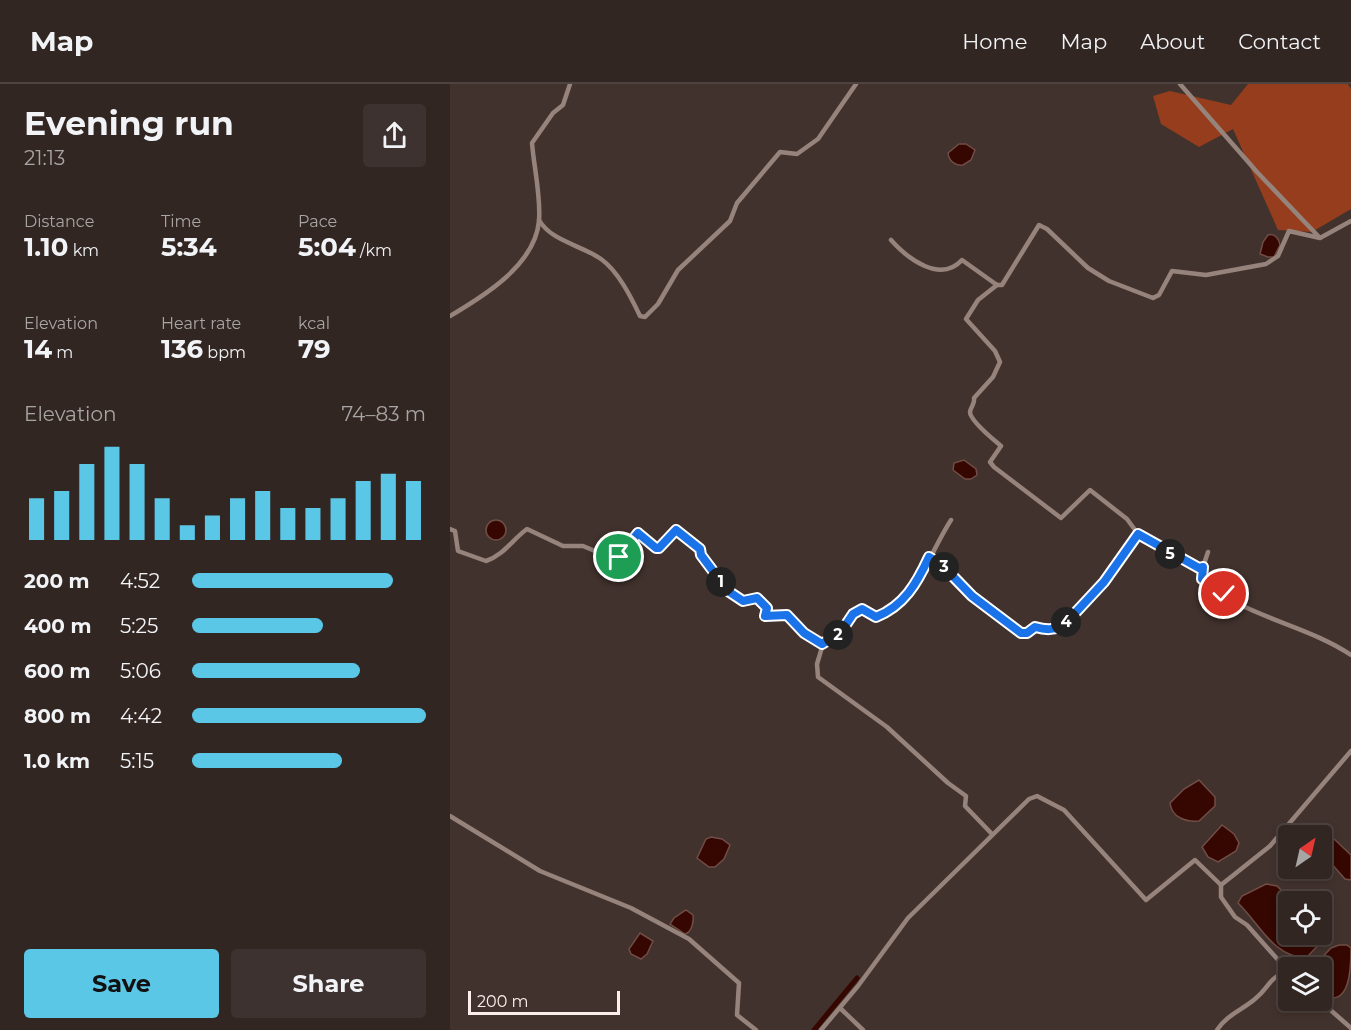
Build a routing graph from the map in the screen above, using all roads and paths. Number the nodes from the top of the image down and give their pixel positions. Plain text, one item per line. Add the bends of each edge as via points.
1 (570, 84) edge
2 (856, 84) edge
3 (1180, 84) edge
4 (539, 220) junction
5 (1351, 221) edge
6 (1320, 238) junction
7 (891, 240) dead end
8 (997, 285) junction
9 (450, 316) edge
10 (951, 520) dead end
11 (450, 529) edge
12 (1138, 534) junction
13 (1208, 552) dead end
14 (929, 557) junction
15 (1203, 567) junction
16 (822, 644) junction
17 (1351, 655) edge
18 (1351, 751) edge
19 (450, 816) edge
20 (991, 833) junction
21 (1221, 885) junction
22 (1278, 960) edge
23 (1278, 975) edge
24 (840, 1008) junction
25 (1332, 1011) edge
26 (1351, 1028) edge
27 (756, 1030) edge
28 (821, 1030) edge
29 (863, 1030) edge
30 (1217, 1030) edge

1 - 4 street via 563,105 532,143
2 - 4 street via 818,139 797,154 780,152 737,203 730,221 678,270 658,304 645,317 640,316 620,280 602,259 544,230
3 - 6 street
4 - 9 street via 536,233 514,269 473,303
5 - 6 street
6 - 8 street via 1289,231 1278,256 1266,264 1206,275 1172,271 1159,295 1153,298 1109,281 1088,268 1047,228 1039,225 1002,285
7 - 8 street via 920,264 944,270 955,268 962,260
8 - 12 street via 978,300 966,319 1000,362 993,377 974,398 970,411 972,418 1001,446 990,462 1061,518 1090,490
10 - 14 street
11 - 16 street via 457,536 458,551 486,561 527,529 563,546 583,546 614,559 638,533 659,548 676,530 700,549 728,591 743,601 757,598 767,608 765,616 787,615 804,633
12 - 14 street via 1104,582 1063,626 1045,630 1035,627 1027,633 1008,624
12 - 15 street
13 - 15 street
14 - 16 street via 911,591 891,610 876,617 862,609 853,614 841,632
15 - 17 street via 1202,579 1211,587
16 - 20 street via 818,677 887,727 948,783 962,791 965,806
18 - 21 street via 1270,846
19 - 27 street via 540,872 631,908 689,939 739,982 737,1015
20 - 21 street via 1037,796 1064,810 1146,900 1195,860
20 - 24 street via 908,918
21 - 22 street via 1221,897 1235,917
23 - 30 street via 1256,999
24 - 28 street
24 - 29 street
25 - 26 street

